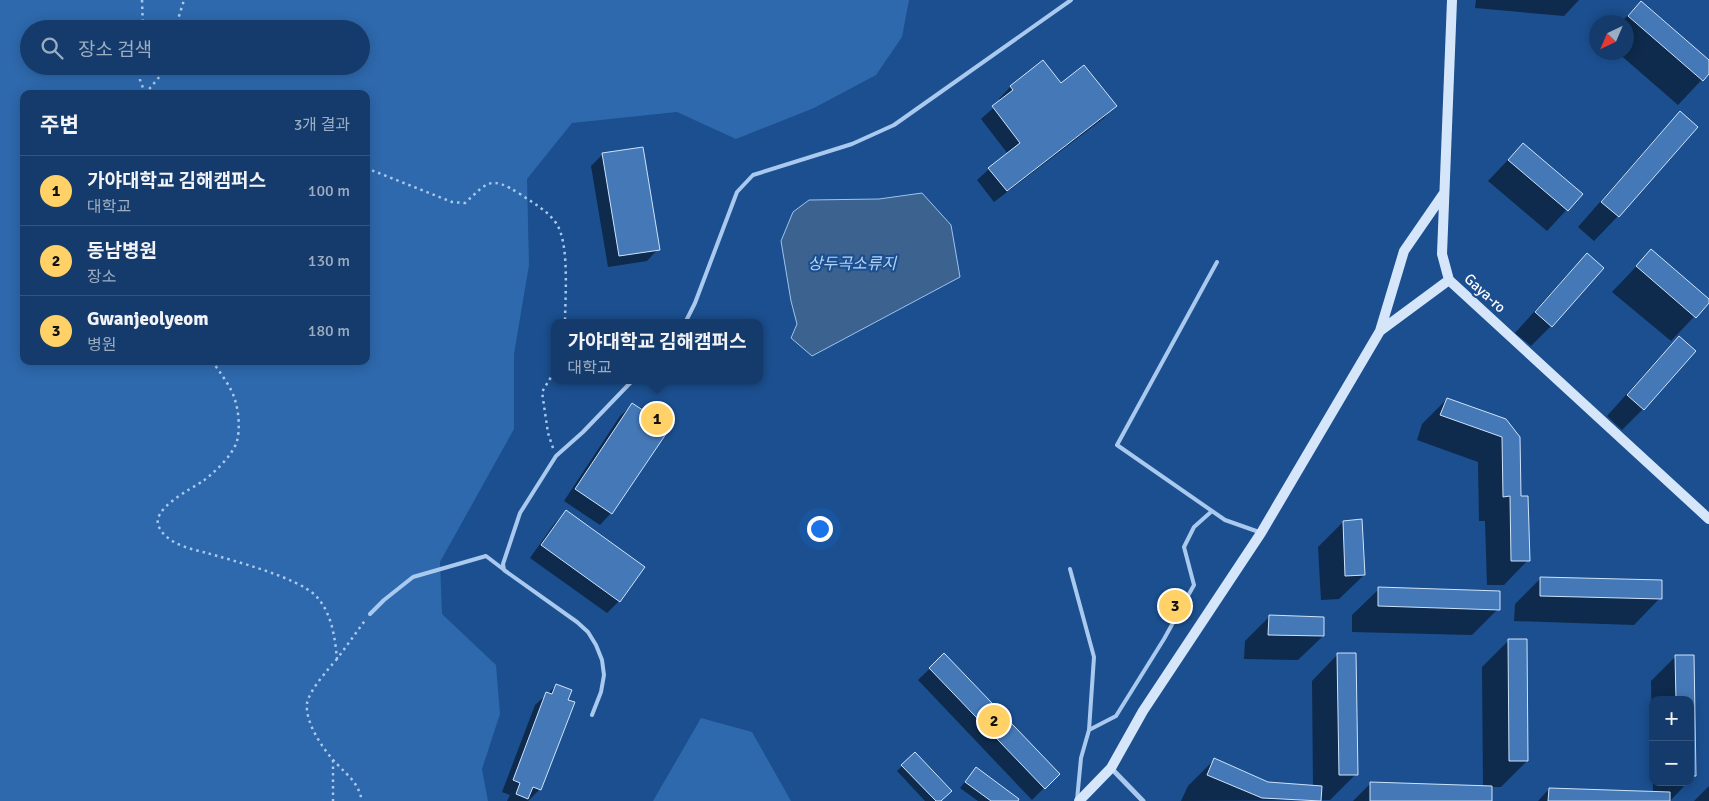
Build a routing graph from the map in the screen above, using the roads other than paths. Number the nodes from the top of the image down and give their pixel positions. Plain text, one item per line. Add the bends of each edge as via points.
1 (1071, 0) edge
2 (1452, 0) edge
3 (1444, 192) junction
4 (1217, 262) dead end
5 (1449, 280) junction
6 (687, 319) edge
7 (1380, 331) junction
8 (629, 384) edge
9 (1212, 511) junction
10 (1709, 518) edge
11 (1261, 533) junction
12 (1070, 569) dead end
13 (504, 570) junction
14 (370, 614) road end
15 (592, 714) dead end
16 (1089, 730) junction
17 (1111, 768) junction
18 (1078, 801) edge
19 (1143, 801) edge

1 - 6 lane via 894,125 852,144 753,176 737,192
2 - 3 street, Gaya-ro
3 - 5 street, Gaya-ro via 1442,254
3 - 7 street via 1404,251
4 - 9 lane via 1117,445
5 - 7 street
5 - 10 street, Gaya-ro
7 - 11 street
8 - 13 lane via 556,456 520,513 503,564
9 - 11 lane
9 - 16 lane via 1194,526 1184,547 1194,584 1164,639 1116,716
11 - 17 street via 1143,711
12 - 16 lane via 1094,657
13 - 14 lane via 486,556 413,577
13 - 15 lane via 577,622 596,645 604,675
16 - 18 lane via 1081,758
17 - 18 street
17 - 19 street

